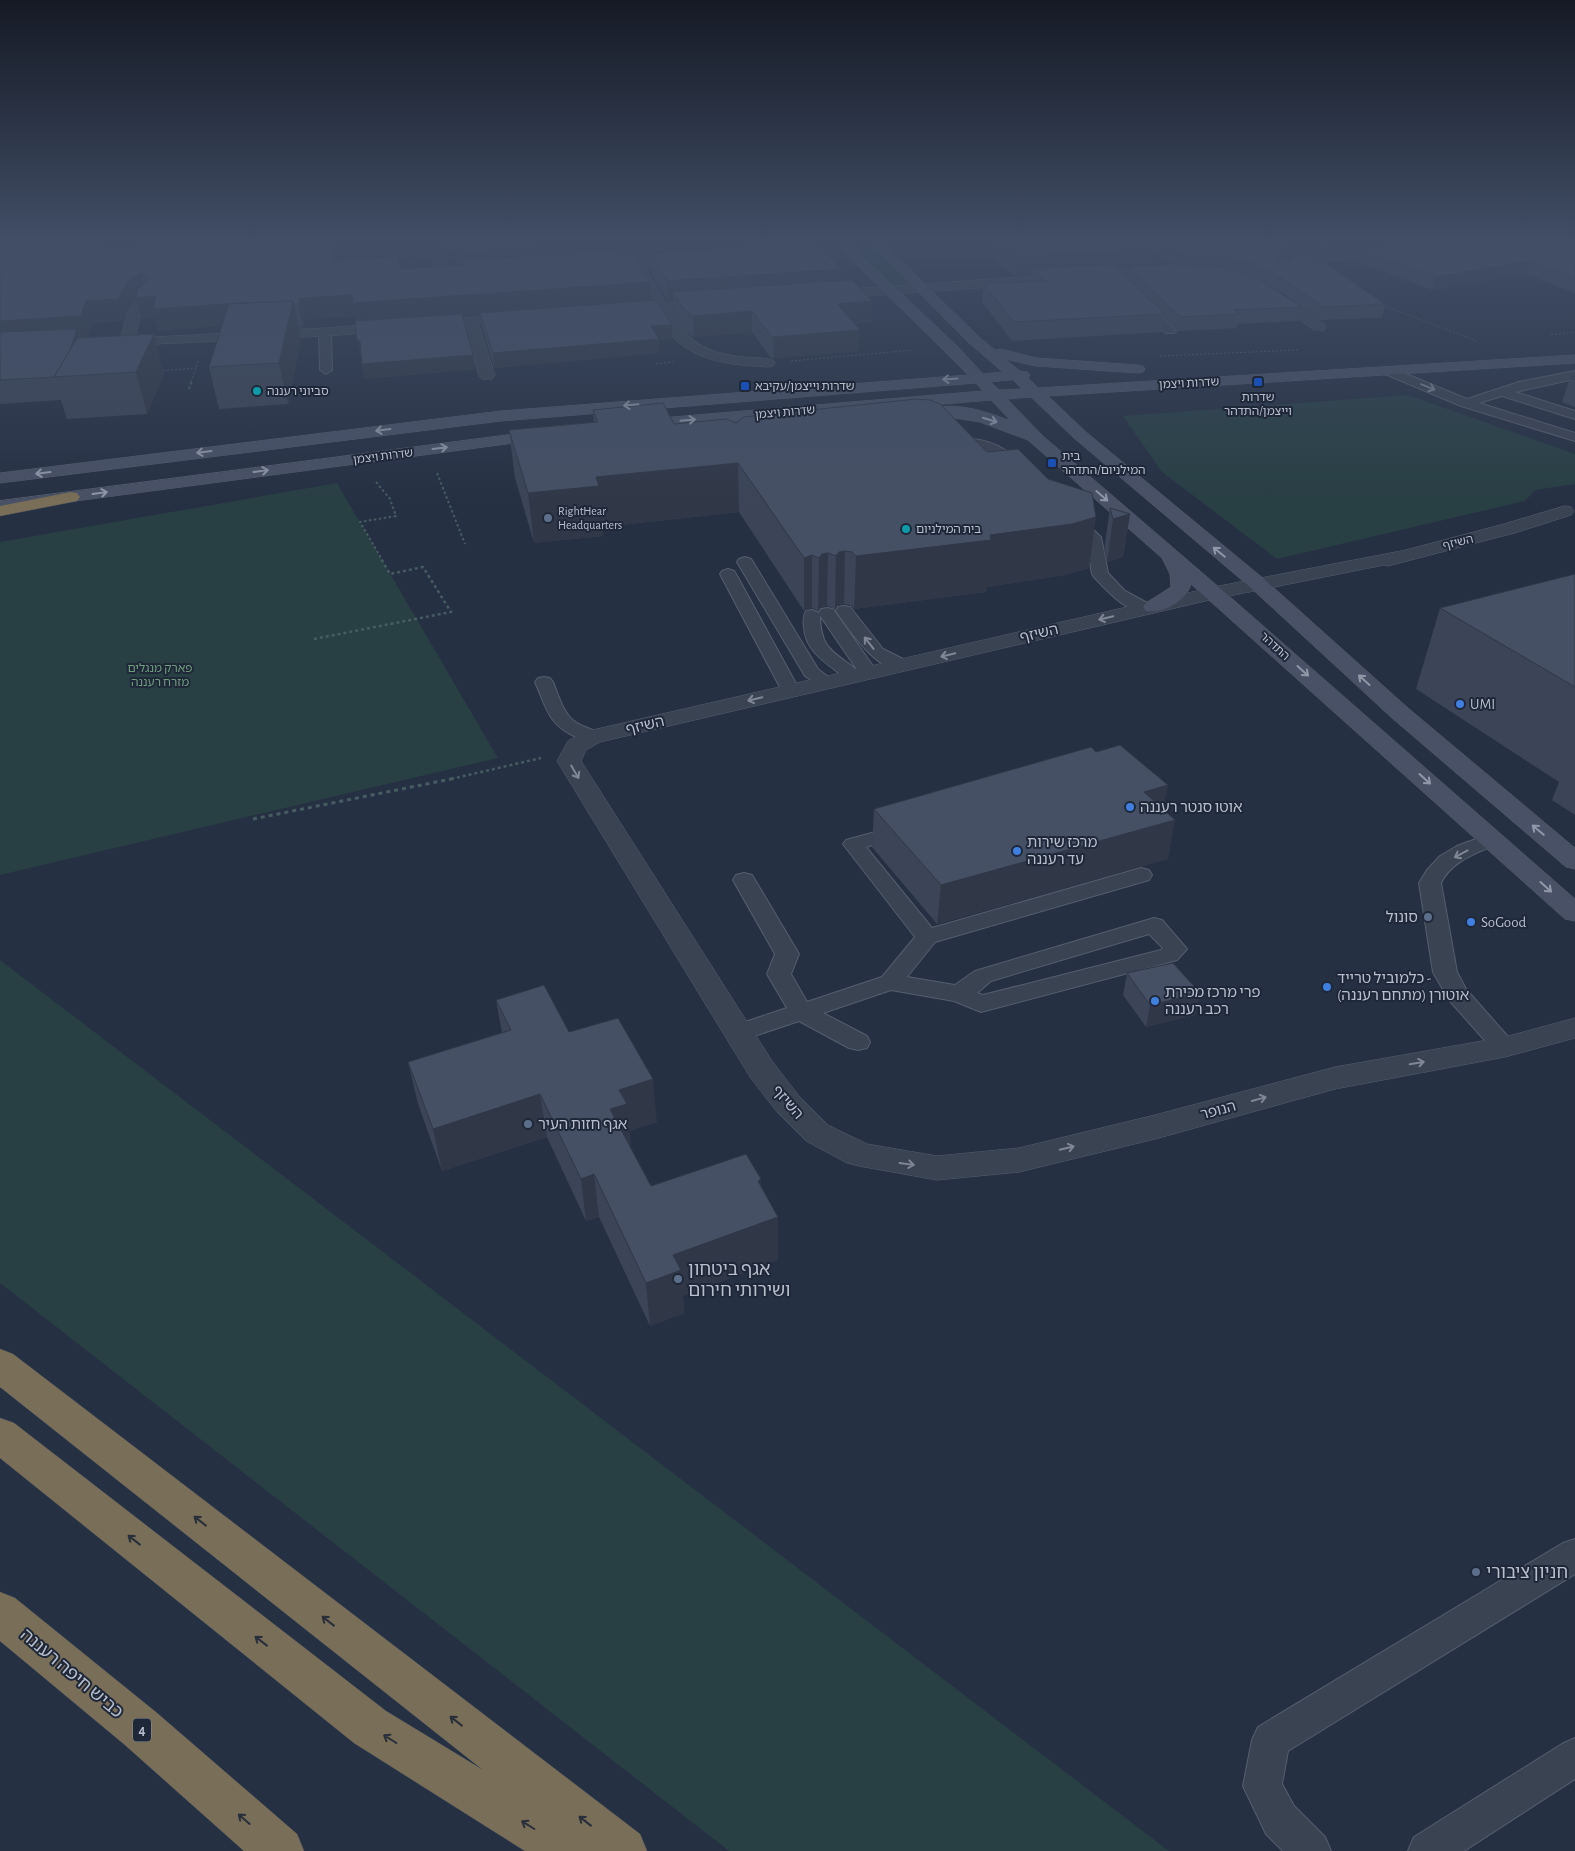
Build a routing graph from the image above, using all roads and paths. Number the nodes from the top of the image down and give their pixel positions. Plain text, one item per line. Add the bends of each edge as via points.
1 (131, 328) edge
2 (378, 328) edge
3 (473, 328) edge
4 (675, 328) edge
5 (929, 328) edge
6 (962, 328) edge
7 (1167, 328) edge
8 (1447, 328) edge
9 (1170, 331) dead end
10 (325, 332) junction
11 (1463, 334) dead end
12 (974, 340) junction
13 (127, 342) junction
14 (100, 344) edge
15 (951, 349) junction
16 (199, 358) dead end
17 (1575, 359) edge
18 (1546, 361) junction
19 (768, 363) joint
20 (1157, 367) dead end
21 (196, 368) junction
22 (1138, 369) junction
23 (326, 370) dead end
24 (157, 371) dead end
25 (1389, 371) junction
26 (1016, 375) junction
27 (487, 376) dead end
28 (978, 377) junction
29 (1571, 378) edge
30 (1173, 384) junction
31 (873, 386) junction
32 (189, 389) dead end
33 (1500, 391) junction
34 (1034, 393) junction
35 (995, 395) junction
36 (1097, 403) dead end
37 (1466, 403) junction
38 (803, 410) junction
39 (1575, 415) edge
40 (617, 427) edge
41 (560, 434) edge
42 (1575, 437) edge
43 (1037, 440) junction
44 (960, 463) edge
45 (434, 465) dead end
46 (0, 478) edge
47 (375, 480) dead end
48 (1036, 484) edge
49 (71, 497) junction
50 (0, 506) edge
51 (1063, 510) edge
52 (0, 511) edge
53 (1572, 514) edge
54 (464, 544) dead end
55 (1167, 552) junction
56 (745, 562) dead end
57 (728, 574) dead end
58 (1264, 590) junction
59 (1214, 592) junction
60 (1149, 608) junction
61 (828, 613) junction
62 (314, 639) dead end
63 (901, 665) junction
64 (861, 674) junction
65 (544, 682) dead end
66 (828, 683) junction
67 (791, 691) junction
68 (592, 737) junction
69 (542, 758) dead end
70 (253, 820) dead end
71 (917, 826) edge
72 (1492, 839) junction
73 (1575, 861) edge
74 (1141, 875) dead end
75 (744, 880) dead end
76 (1575, 913) edge
77 (927, 938) junction
78 (890, 982) junction
79 (958, 994) junction
80 (801, 1012) junction
81 (1575, 1028) edge
82 (739, 1033) junction
83 (858, 1042) dead end
84 (1505, 1047) junction
85 (859, 1154) joint
86 (0, 1365) edge
87 (0, 1435) edge
88 (1575, 1555) edge
89 (0, 1613) edge
90 (1575, 1757) edge
91 (280, 1851) edge
92 (570, 1851) edge
93 (623, 1851) edge
94 (1311, 1851) edge
95 (1428, 1851) edge

1 - 13 street
2 - 10 street
3 - 27 street
4 - 19 street via 687,344 704,353 735,361
5 - 15 main road, התדהר
6 - 12 main road
7 - 9 lane
8 - 11 path
10 - 13 street
10 - 23 lane
12 - 22 main road via 1003,354 1036,362
12 - 26 main road
13 - 14 street
15 - 19 path
15 - 28 main road, התדהר
15 - 31 main road via 937,366
16 - 21 path
17 - 18 main road, שדרות ויצמן
18 - 25 main road, שדרות ויצמן
18 - 29 lane via 1554,372
20 - 22 main road, שדרות ויצמן
21 - 24 path
21 - 32 path
22 - 26 main road, שדרות ויצמן
25 - 30 main road, שדרות ויצמן
25 -> 37 lane
26 - 28 main road, שדרות ויצמן
26 - 34 main road
28 -> 31 main road, שדרות ויצמן
28 - 35 main road, התדהר
29 - 33 lane
30 - 34 main road, שדרות ויצמן
30 - 36 main road
31 -> 46 main road, שדרות ויצמן via 501,416
33 - 37 lane
33 - 39 lane
34 - 35 main road, שדרות ויצמן
58 -> 34 main road via 1080,427
35 - 38 main road, שדרות ויצמן
35 - 43 main road, התדהר
37 - 42 lane
40 -> 38 main road, שדרות ויצמן
38 -> 43 main road via 946,411 1000,422
49 -> 41 main road, שדרות ויצמן
43 -> 55 main road, התדהר
44 - 48 lane via 944,446 989,445 997,448
45 - 54 path
47 - 62 path via 390,499 396,516 360,522 390,574 423,567 451,612
49 - 50 main road, שדרות ויצמן
49 - 52 highway
51 - 60 lane via 1093,537 1100,574 1118,594
53 - 58 street, השיזף
55 - 59 main road, התדהר
55 - 60 main road via 1178,568 1181,589 1171,598
56 - 66 lane via 811,672
57 - 67 lane
58 - 59 street, השיזף via 1253,597
73 -> 58 main road via 1400,713
59 - 60 street, השיזף
59 -> 72 main road, התדהר
60 -> 63 street, השיזף
63 -> 61 lane via 877,653
61 - 64 lane
61 - 64 lane via 813,636 818,646 827,656
63 - 64 street, השיזף
64 - 66 street, השיזף
65 - 68 lane via 560,718 568,726
66 - 67 street, השיזף
67 -> 68 street, השיזף
68 -> 82 street, השיזף via 576,746 569,761
69 - 70 path
71 - 77 lane via 853,844
72 -> 76 main road, התדהר
72 -> 84 lane via 1442,864 1430,883 1445,972 1457,994
74 - 77 lane
75 - 80 lane via 788,954 779,974
77 - 78 lane
78 - 79 lane
78 - 80 lane
79 - 79 lane via 981,1004 1169,955 1176,949 1154,925 983,976
80 - 82 lane
80 - 83 lane
81 - 84 street, הנופר
82 - 85 street, השיזף via 788,1104 817,1133
85 -> 84 street, הנופר via 937,1168 1019,1160 1335,1078
93 -> 86 highway
92 -> 87 highway via 370,1727
88 - 94 lane via 1271,1740 1262,1786 1280,1820
91 -> 89 highway, כביש חיפה רעננה / 4 via 141,1729
90 - 95 lane

